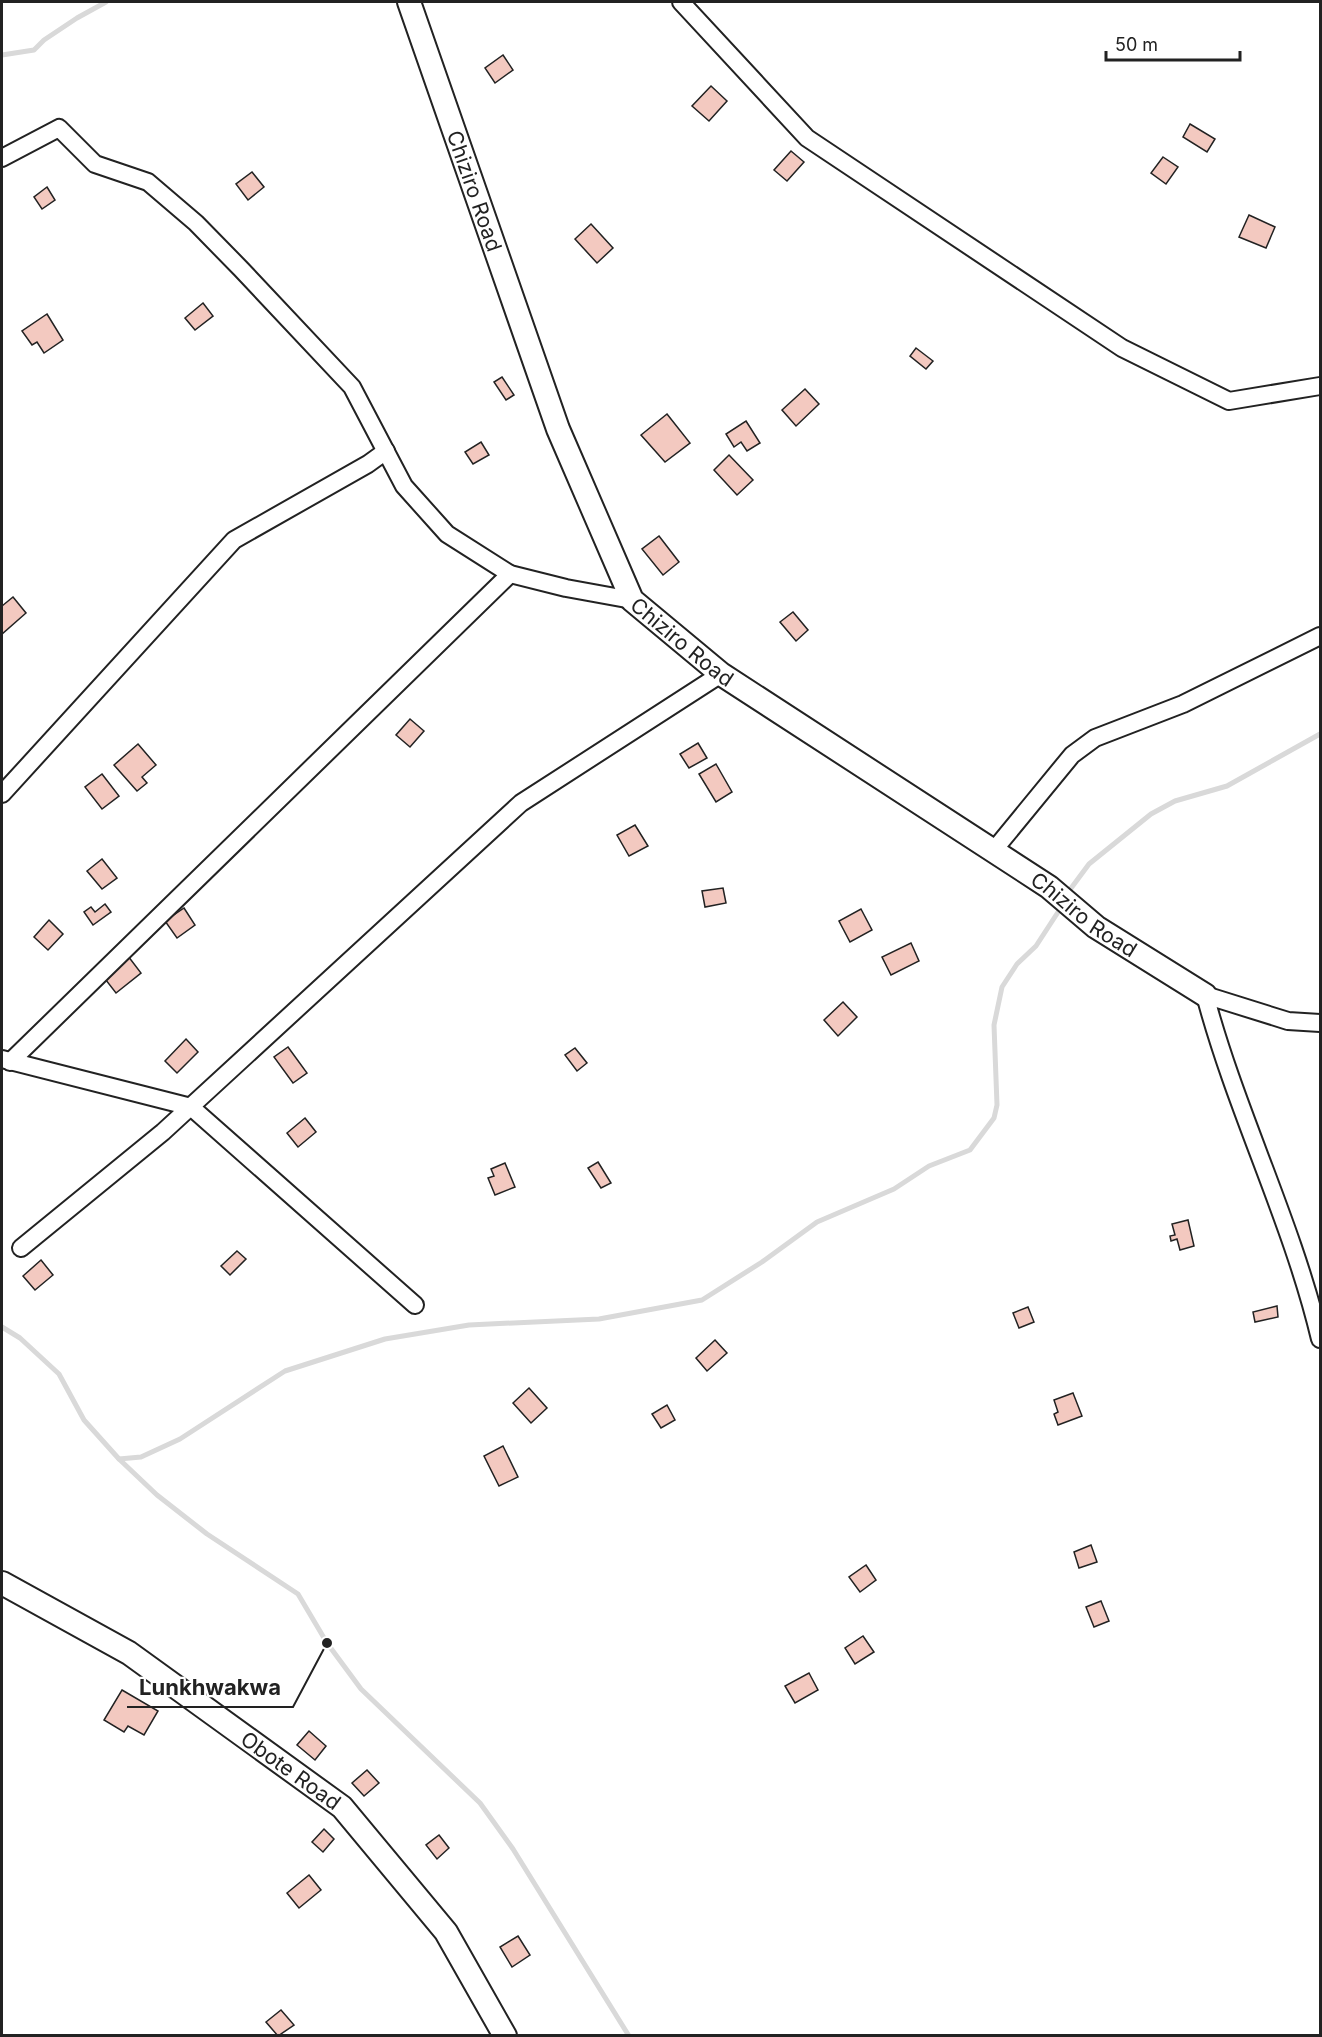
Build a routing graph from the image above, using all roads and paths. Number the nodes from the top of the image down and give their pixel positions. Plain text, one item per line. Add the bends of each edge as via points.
1 (409, 2) edge
2 (681, 2) edge
3 (2, 158) edge
4 (1320, 386) edge
5 (386, 451) junction
6 (510, 574) junction
7 (632, 600) junction
8 (1320, 636) edge
9 (721, 674) junction
10 (2, 795) edge
11 (994, 850) junction
12 (1205, 994) junction
13 (1320, 1023) edge
14 (6, 1060) edge
15 (191, 1107) junction
16 (21, 1248) dead end
17 (415, 1305) dead end
18 (1320, 1340) edge
19 (2, 1582) edge
20 (505, 2036) edge

1 - 7 street, Chiziro Road via 558,429
2 - 4 street via 807,138 1122,348 1229,402
3 - 5 street via 59,128 95,164 148,182 196,223 352,387
5 - 6 street via 404,486 447,534
5 - 10 street via 234,540
6 - 7 street
6 - 14 street
7 - 9 street, Chiziro Road
8 - 11 street via 1183,704 1095,738 1072,755
9 - 11 street, Chiziro Road
9 - 15 street via 521,803
11 - 12 street, Chiziro Road via 1049,887 1096,927
12 - 13 street via 1288,1021
12 - 18 street via 1220,1052 1273,1192
14 - 15 street
15 - 16 street
15 - 17 street
19 - 20 street, Obote Road via 129,1653 342,1808 446,1932

